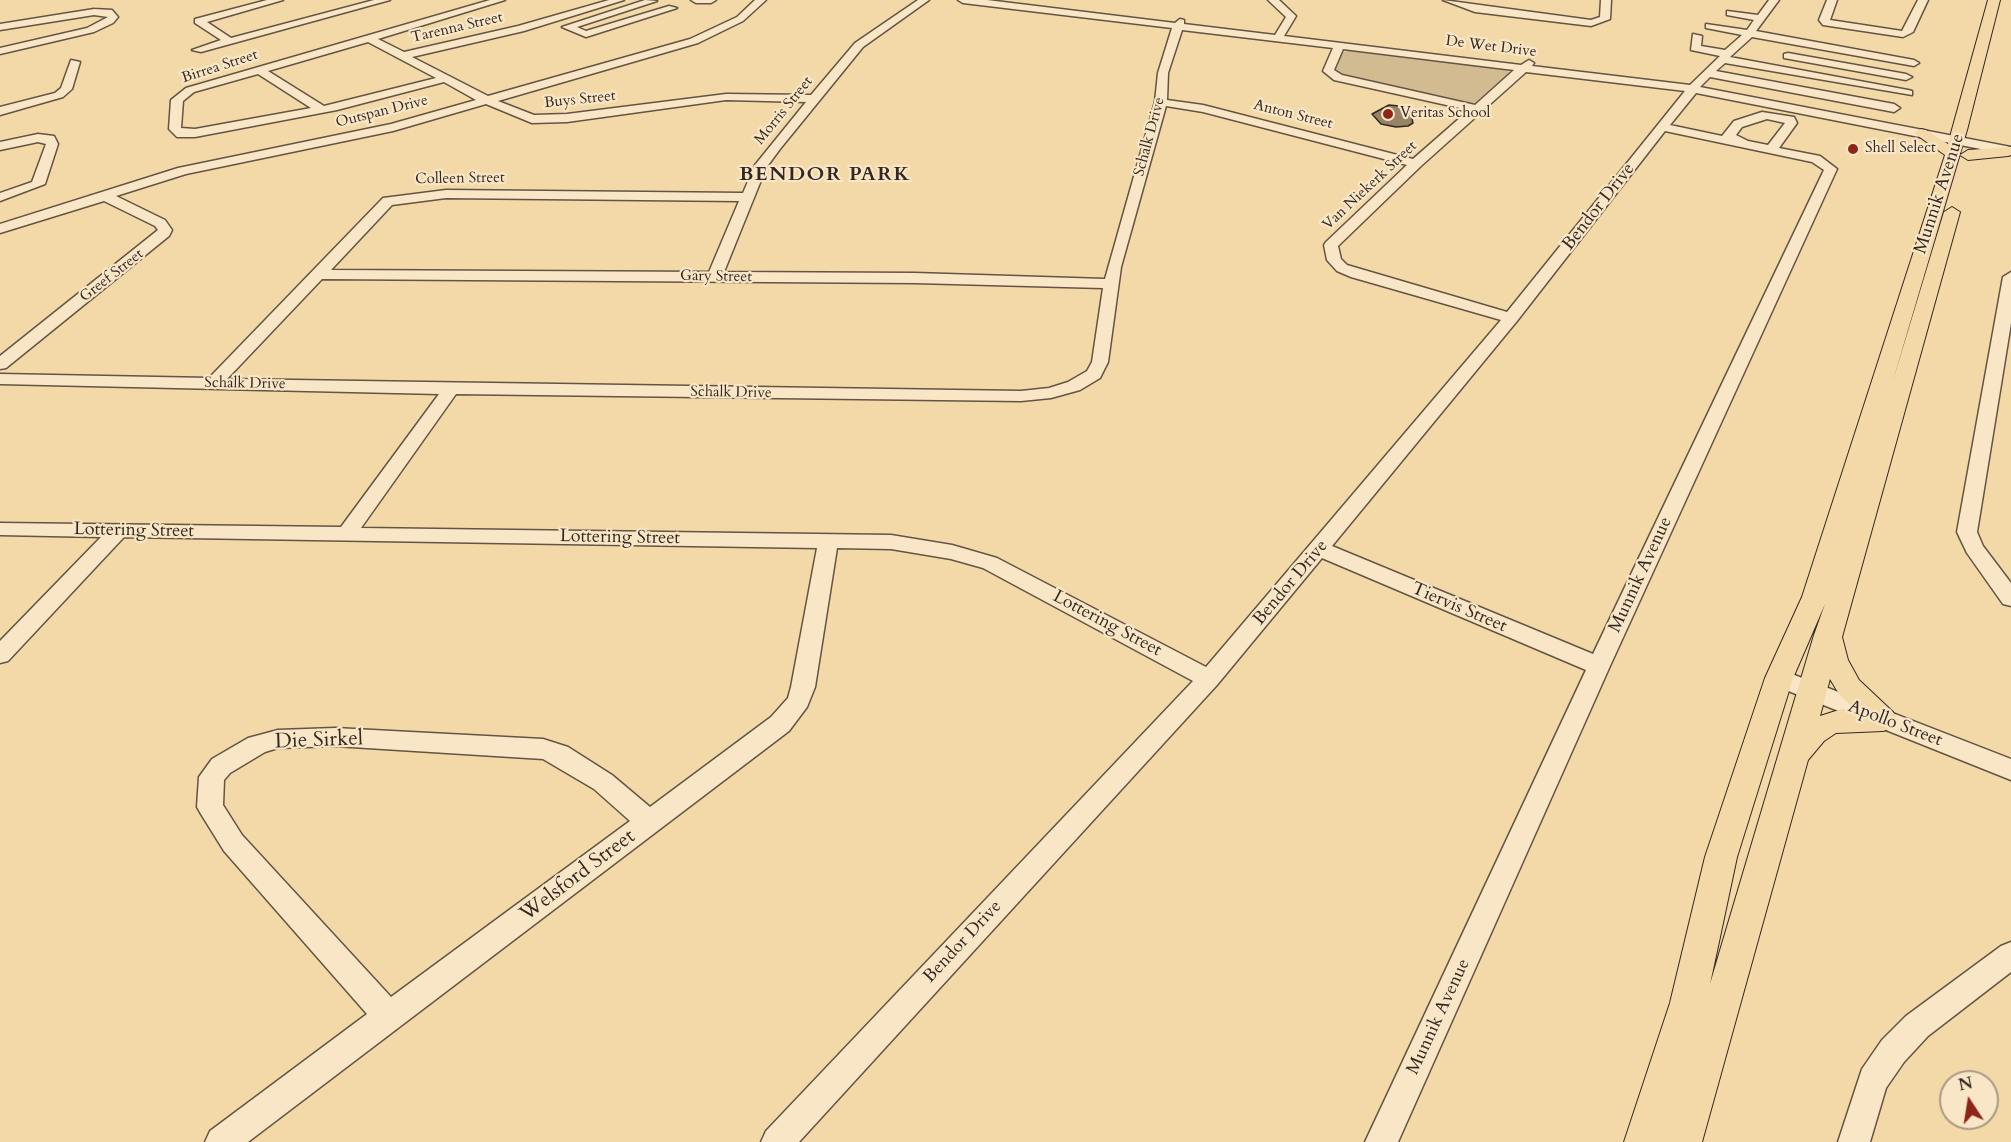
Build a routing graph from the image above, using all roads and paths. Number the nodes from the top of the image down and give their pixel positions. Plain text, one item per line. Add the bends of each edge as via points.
1 (278, 0) edge
2 (384, 0) edge
3 (500, 0) edge
4 (619, 0) edge
5 (696, 0) edge
6 (711, 0) edge
7 (761, 0) edge
8 (924, 0) edge
9 (963, 0) edge
10 (997, 0) edge
11 (1274, 0) edge
12 (1448, 0) edge
13 (1606, 0) edge
14 (1774, 0) edge
15 (1832, 0) edge
16 (1923, 0) edge
17 (1994, 0) edge
18 (2007, 0) edge
19 (652, 1) edge
20 (638, 5) junction
21 (595, 7) junction
22 (672, 8) dead end
23 (1076, 9) junction
24 (614, 12) junction
25 (660, 12) junction
26 (1730, 13) dead end
27 (602, 16) junction
28 (625, 22) junction
29 (1179, 24) junction
30 (1710, 26) dead end
31 (0, 27) edge
32 (1820, 32) dead end
33 (1280, 36) junction
34 (1697, 36) dead end
35 (369, 38) junction
36 (1745, 39) junction
37 (229, 41) junction
38 (1889, 44) dead end
39 (1339, 46) junction
40 (197, 50) dead end
41 (0, 51) edge
42 (1773, 53) dead end
43 (405, 55) junction
44 (75, 62) dead end
45 (1914, 63) dead end
46 (1527, 65) junction
47 (259, 70) junction
48 (1906, 77) dead end
49 (444, 79) junction
50 (1705, 80) junction
51 (1908, 93) dead end
52 (813, 99) junction
53 (486, 100) junction
54 (1161, 102) junction
55 (1894, 108) dead end
56 (322, 110) junction
57 (1479, 110) junction
58 (0, 111) edge
59 (1662, 127) junction
60 (1923, 131) junction
61 (1965, 140) junction
62 (0, 146) edge
63 (2009, 148) edge
64 (1416, 163) junction
65 (105, 196) junction
66 (0, 197) edge
67 (749, 197) junction
68 (0, 229) edge
69 (321, 274) junction
70 (714, 277) junction
71 (1111, 284) junction
72 (2010, 289) edge
73 (1511, 318) junction
74 (0, 364) edge
75 (0, 379) edge
76 (214, 383) junction
77 (1992, 388) junction
78 (451, 389) junction
79 (2011, 393) edge
80 (0, 529) edge
81 (118, 531) junction
82 (347, 533) junction
83 (828, 541) junction
84 (1320, 549) junction
85 (2011, 599) edge
86 (1828, 635) junction
87 (0, 655) edge
88 (1599, 666) junction
89 (1779, 678) junction
90 (1209, 679) junction
91 (1812, 692) junction
92 (1883, 720) junction
93 (1793, 756) junction
94 (2011, 770) edge
95 (649, 822) junction
96 (2011, 955) edge
97 (390, 1018) junction
98 (220, 1142) edge
99 (777, 1142) edge
100 (1382, 1142) edge
101 (1644, 1142) edge
102 (1682, 1142) edge
103 (1854, 1142) edge

1 - 37 street via 199,21
2 - 37 street
3 - 35 street, Birrea Street
4 - 21 street, Tarenna Street
5 - 6 street
7 - 53 street, Outspan Drive via 740,19 705,37
8 - 52 street, Morris Street via 859,45
9 - 23 street, De Wet Drive
10 - 23 street, De Wet Drive
11 - 33 street via 1291,14
12 - 13 street via 1487,11 1597,23 1605,19
14 - 36 street, Bendor Drive
15 - 16 street via 1824,20 1827,23 1903,34 1908,32
17 - 61 main road, Munnik Avenue
18 - 61 main road, Munnik Avenue via 1983,97
19 - 20 street
20 - 24 street
20 - 25 street
21 - 24 street
21 - 43 street, Tarenna Street
22 - 25 street
23 - 29 street, De Wet Drive
24 - 27 street
25 - 28 street
26 - 36 street
27 - 28 street
27 - 28 street via 567,27 586,34
29 - 33 street, De Wet Drive
29 - 54 street, Schalk Drive via 1164,69
30 - 36 street
31 - 41 street via 94,12 109,12 113,17 90,30
32 - 38 street
33 - 39 street, De Wet Drive
33 - 46 street, De Wet Drive
34 - 36 street via 1694,47
35 - 43 street, Buys Street
35 - 47 street, Birrea Street
36 - 45 street
36 - 50 street, Bendor Drive
36 - 51 street
37 - 40 street
39 - 46 street, De Wet Drive
39 - 57 street via 1328,69 1335,77
42 - 48 street
43 - 49 street, Buys Street
44 - 58 street via 63,92
46 - 50 street, De Wet Drive
46 - 57 street, Van Niekerk Street
47 - 56 street
47 - 56 street, Birrea Street via 180,95 177,132 195,134
49 - 53 street, Buys Street
49 - 56 street, Birrea Street
50 - 55 street
50 - 59 street, Bendor Drive
50 - 60 street, De Wet Drive
52 - 53 street, Buys Street via 726,97 544,120 524,117
52 - 67 street, Morris Street via 760,168
53 - 65 street, Outspan Drive via 382,130 183,171
54 - 64 street, Anton Street via 1203,108
54 - 71 street, Schalk Drive
57 - 64 street, Van Niekerk Street
59 - 73 street, Bendor Drive
59 - 88 street, Munnik Avenue via 1816,159 1831,169
60 - 61 main road
60 - 61 main road
61 - 63 main road
61 - 63 main road via 1987,138
61 - 86 main road, Munnik Avenue
61 - 89 main road, Munnik Avenue via 1815,597
62 - 66 street via 38,138 50,139 52,144 38,184
64 - 73 street, Van Niekerk Street via 1331,245 1334,260 1342,268 1371,279
65 - 68 street, Outspan Drive
65 - 74 street, Greef Street via 160,223 165,230 162,236
67 - 69 street, Colleen Street via 446,194 398,198 382,204
67 - 70 street, Morris Street
69 - 70 street, Gary Street
69 - 76 street, Colleen Street
70 - 71 street, Gary Street
71 - 78 street, Schalk Drive via 1100,362 1094,374 1051,393 1009,396
72 - 77 street
73 - 84 street, Bendor Drive
75 - 76 street, Schalk Drive
76 - 78 street, Schalk Drive
77 - 79 street
77 - 85 street via 1967,532
78 - 82 street
80 - 81 street, Lottering Street
81 - 82 street, Lottering Street
81 - 87 street
82 - 83 street, Lottering Street
83 - 90 street, Lottering Street via 891,542 982,560
83 - 95 street, Welsford Street via 799,701 754,746
84 - 88 street, Tiervis Street
84 - 90 street, Bendor Drive
86 - 91 main road, Munnik Avenue
86 - 92 main road via 1834,660 1849,687
88 - 100 street, Munnik Avenue
89 - 91 street, Apollo Street
89 - 101 main road, Munnik Avenue via 1721,857 1688,1003
90 - 99 street, Bendor Drive
91 - 92 street, Apollo Street
91 - 93 main road, Munnik Avenue
92 - 93 main road via 1842,720 1826,725
92 - 94 street, Apollo Street
93 - 102 main road, Munnik Avenue
95 - 97 street, Welsford Street
95 - 97 street, Die Sirkel via 603,782 559,754 543,749 335,737 278,739 256,745 221,765 212,777 210,807 227,834
96 - 103 street via 1917,1026 1893,1051 1873,1080
97 - 98 street, Welsford Street

